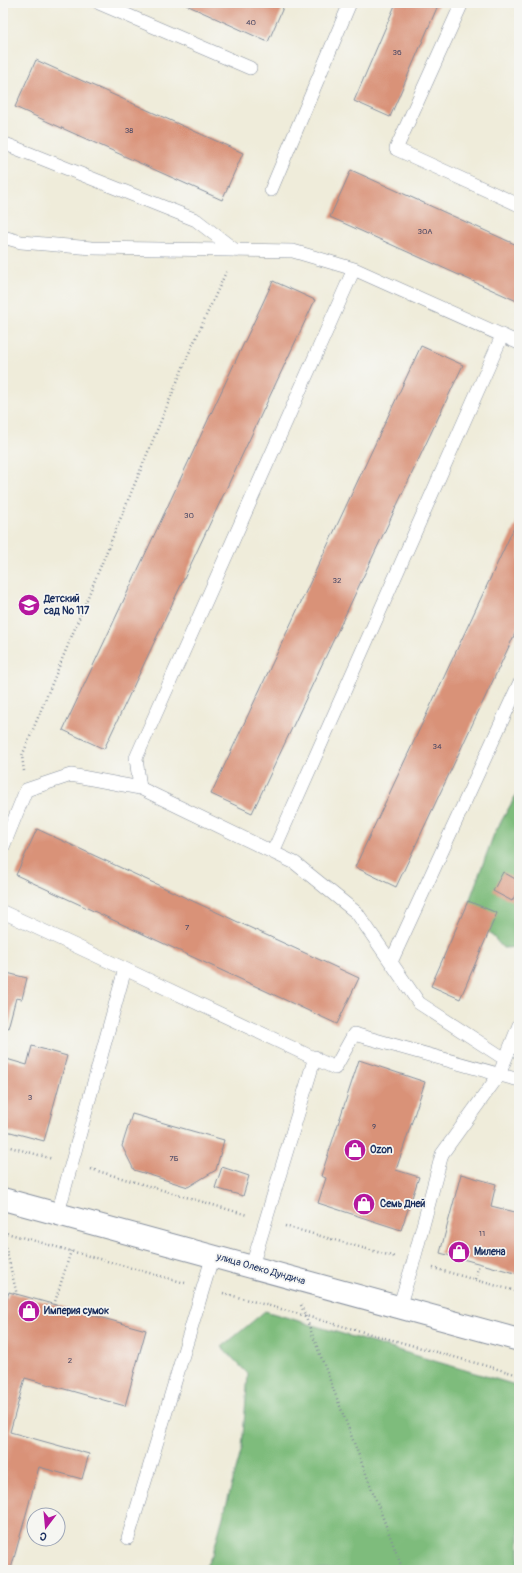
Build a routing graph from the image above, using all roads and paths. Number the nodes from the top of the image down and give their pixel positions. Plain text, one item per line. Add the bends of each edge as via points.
1 (99, 3) edge
2 (350, 3) edge
3 (462, 3) edge
4 (250, 68) dead end
5 (3, 142) edge
6 (271, 190) dead end
7 (519, 205) edge
8 (3, 237) edge
9 (236, 251) junction
10 (354, 269) junction
11 (502, 336) junction
12 (519, 343) edge
13 (519, 684) edge
14 (140, 788) junction
15 (26, 790) junction
16 (3, 847) edge
17 (272, 852) junction
18 (3, 912) edge
19 (391, 962) junction
20 (125, 968) junction
21 (519, 1025) edge
22 (314, 1057) junction
23 (505, 1059) junction
24 (499, 1075) junction
25 (519, 1080) edge
26 (3, 1199) edge
27 (58, 1214) junction
28 (3, 1232) edge
29 (3, 1236) edge
30 (71, 1251) junction
31 (213, 1255) junction
32 (479, 1264) dead end
33 (252, 1266) junction
34 (290, 1277) junction
35 (475, 1279) dead end
36 (203, 1288) junction
37 (17, 1295) dead end
38 (54, 1305) dead end
39 (399, 1307) junction
40 (305, 1316) junction
41 (519, 1340) edge
42 (519, 1375) edge
43 (128, 1538) dead end
44 (402, 1570) edge

1 - 4 lane
2 - 6 lane
3 - 7 lane via 396,149
5 - 9 lane via 196,220
8 - 9 lane via 21,242 92,248
9 - 10 lane via 294,251
9 - 15 path via 188,353 22,756
10 - 11 lane
10 - 14 lane via 136,758
11 - 12 lane
11 - 17 lane
13 - 19 lane
14 - 15 lane via 71,775
14 - 17 lane
15 - 16 lane
17 - 19 lane via 295,863 357,913
18 - 20 lane
19 - 23 lane via 419,1003
20 - 22 lane
20 - 27 lane
21 - 23 lane
22 - 24 lane via 335,1068 354,1034
22 - 33 lane
23 - 24 lane
24 - 25 lane
24 - 39 lane via 442,1154 414,1263
26 - 27 street, улица Олеко Дундича
27 - 31 street, улица Олеко Дундича
28 - 30 path
29 - 37 path
30 - 36 path
30 - 38 path
31 - 33 street, улица Олеко Дундича
31 - 36 lane
32 - 35 path
33 - 34 street, улица Олеко Дундича
34 - 39 street, улица Олеко Дундича
34 - 40 path
36 - 40 path
36 - 43 lane
39 - 41 street, улица Олеко Дундича
40 - 42 path
40 - 44 path

